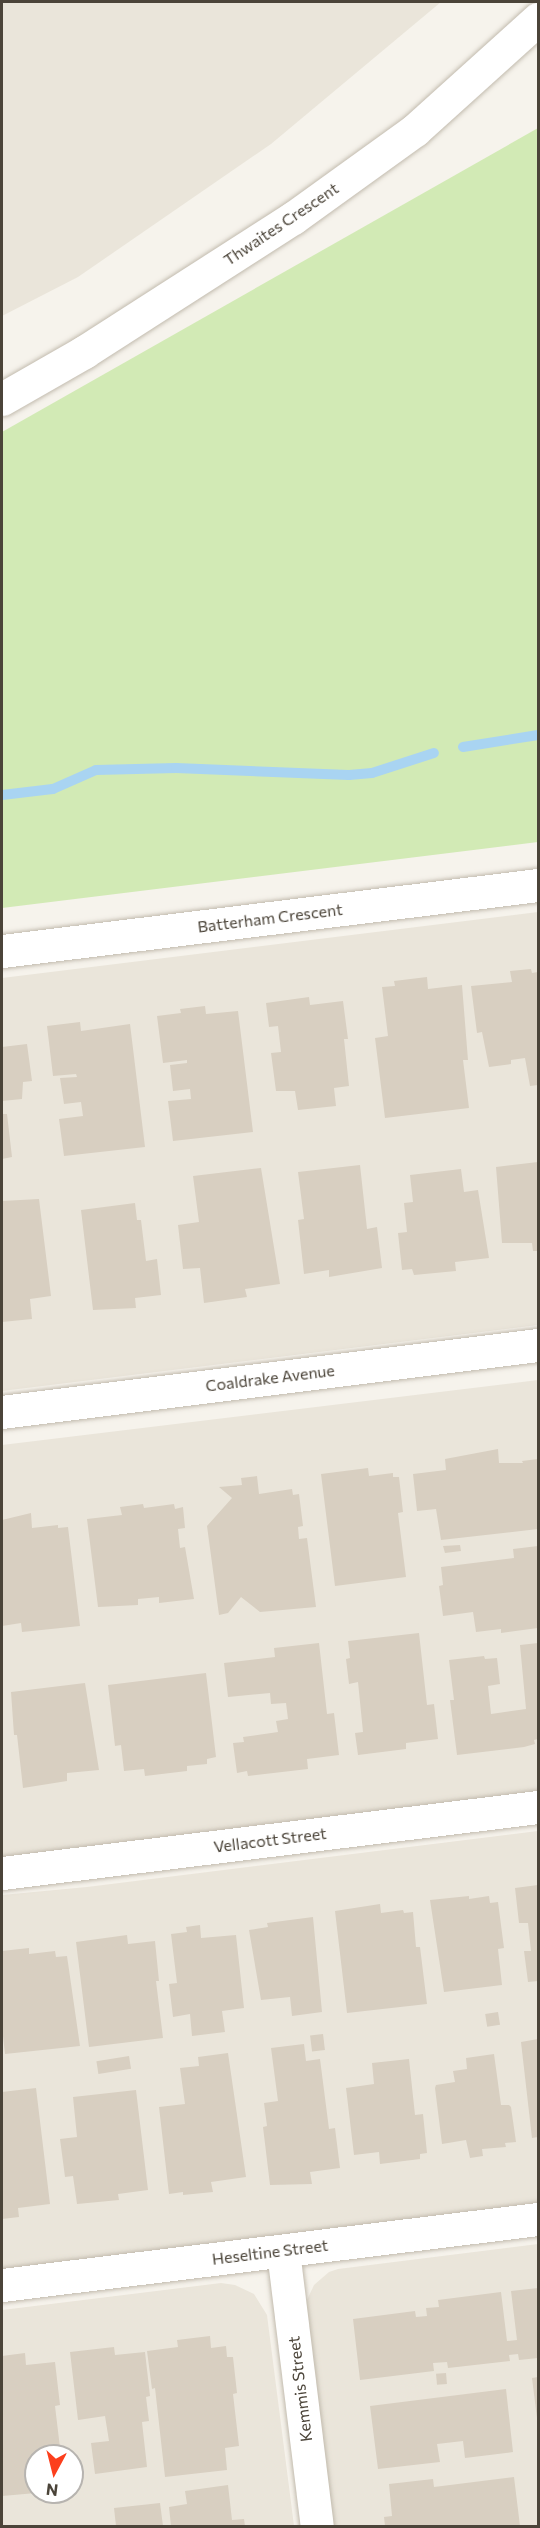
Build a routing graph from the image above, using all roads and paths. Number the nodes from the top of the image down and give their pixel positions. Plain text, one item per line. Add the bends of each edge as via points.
1 (538, 19) edge
2 (2, 399) edge
3 (538, 885) edge
4 (2, 951) edge
5 (538, 1345) edge
6 (2, 1412) edge
7 (538, 1807) edge
8 (2, 1873) edge
9 (538, 2219) edge
10 (283, 2251) junction
11 (2, 2285) edge
12 (317, 2526) edge

1 - 2 street, Thwaites Crescent via 415,130 293,218 84,352
3 - 4 street, Batterham Crescent
5 - 6 street, Coaldrake Avenue
7 - 8 street, Vellacott Street
9 - 10 street, Heseltine Street
10 - 11 street, Heseltine Street
10 - 12 street, Kemmis Street

